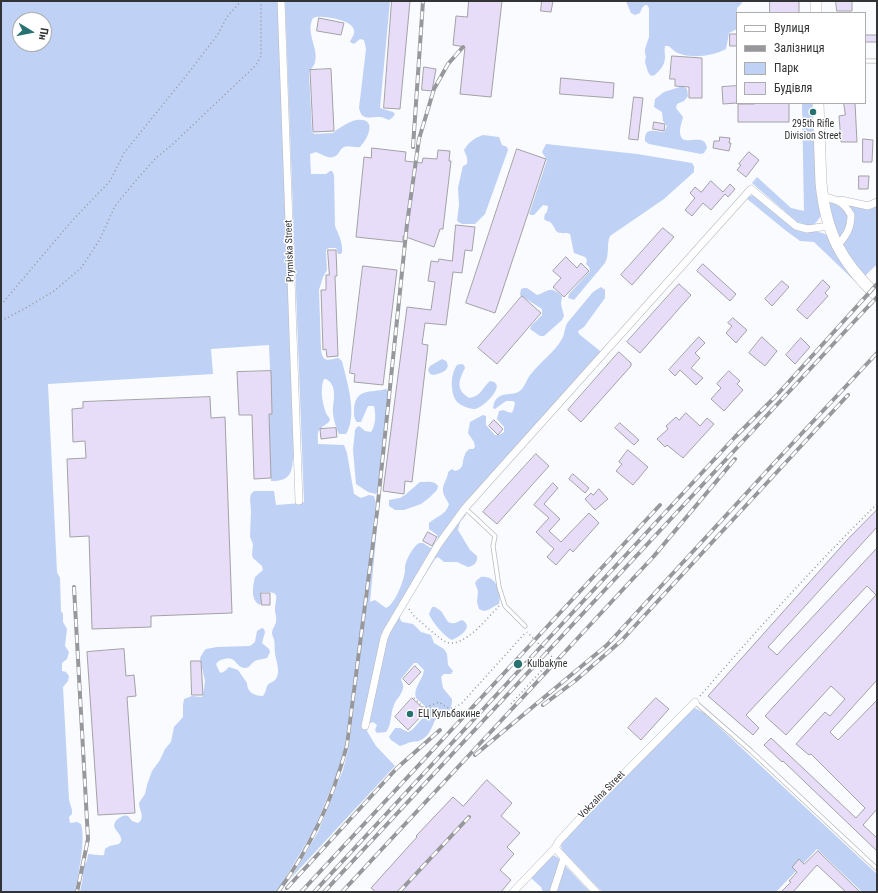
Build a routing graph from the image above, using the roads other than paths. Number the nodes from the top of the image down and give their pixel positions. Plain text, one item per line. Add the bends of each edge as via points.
1 (281, 1) edge
2 (816, 1) edge
3 (816, 12) edge
4 (866, 61) edge
5 (877, 61) edge
6 (818, 104) edge
7 (822, 196) junction
8 (835, 199) junction
9 (877, 202) edge
10 (829, 226) junction
11 (837, 246) junction
12 (874, 293) edge
13 (299, 500) dead end
14 (466, 508) junction
15 (525, 626) road end
16 (695, 702) joint
17 (365, 726) dead end
18 (555, 848) junction
19 (564, 858) junction
20 (877, 869) edge
21 (513, 892) edge
22 (553, 892) edge
23 (596, 892) edge

1 - 13 street, Prymiska Street
2 - 3 street
4 - 5 lane
6 - 7 street
7 - 8 street
7 - 10 street
8 - 9 street via 868,206
8 - 11 street via 846,206 851,215 849,230
10 - 11 street
10 - 14 street via 807,229 796,226 751,188
11 - 12 street via 850,266
14 - 15 lane via 495,536 493,546 503,601
14 - 17 street via 438,545 384,638
16 - 18 street, Vokzalna Street via 587,811
16 - 20 lane
18 - 19 street
18 - 21 street, Vokzalna Street
19 - 22 street
19 - 23 street

